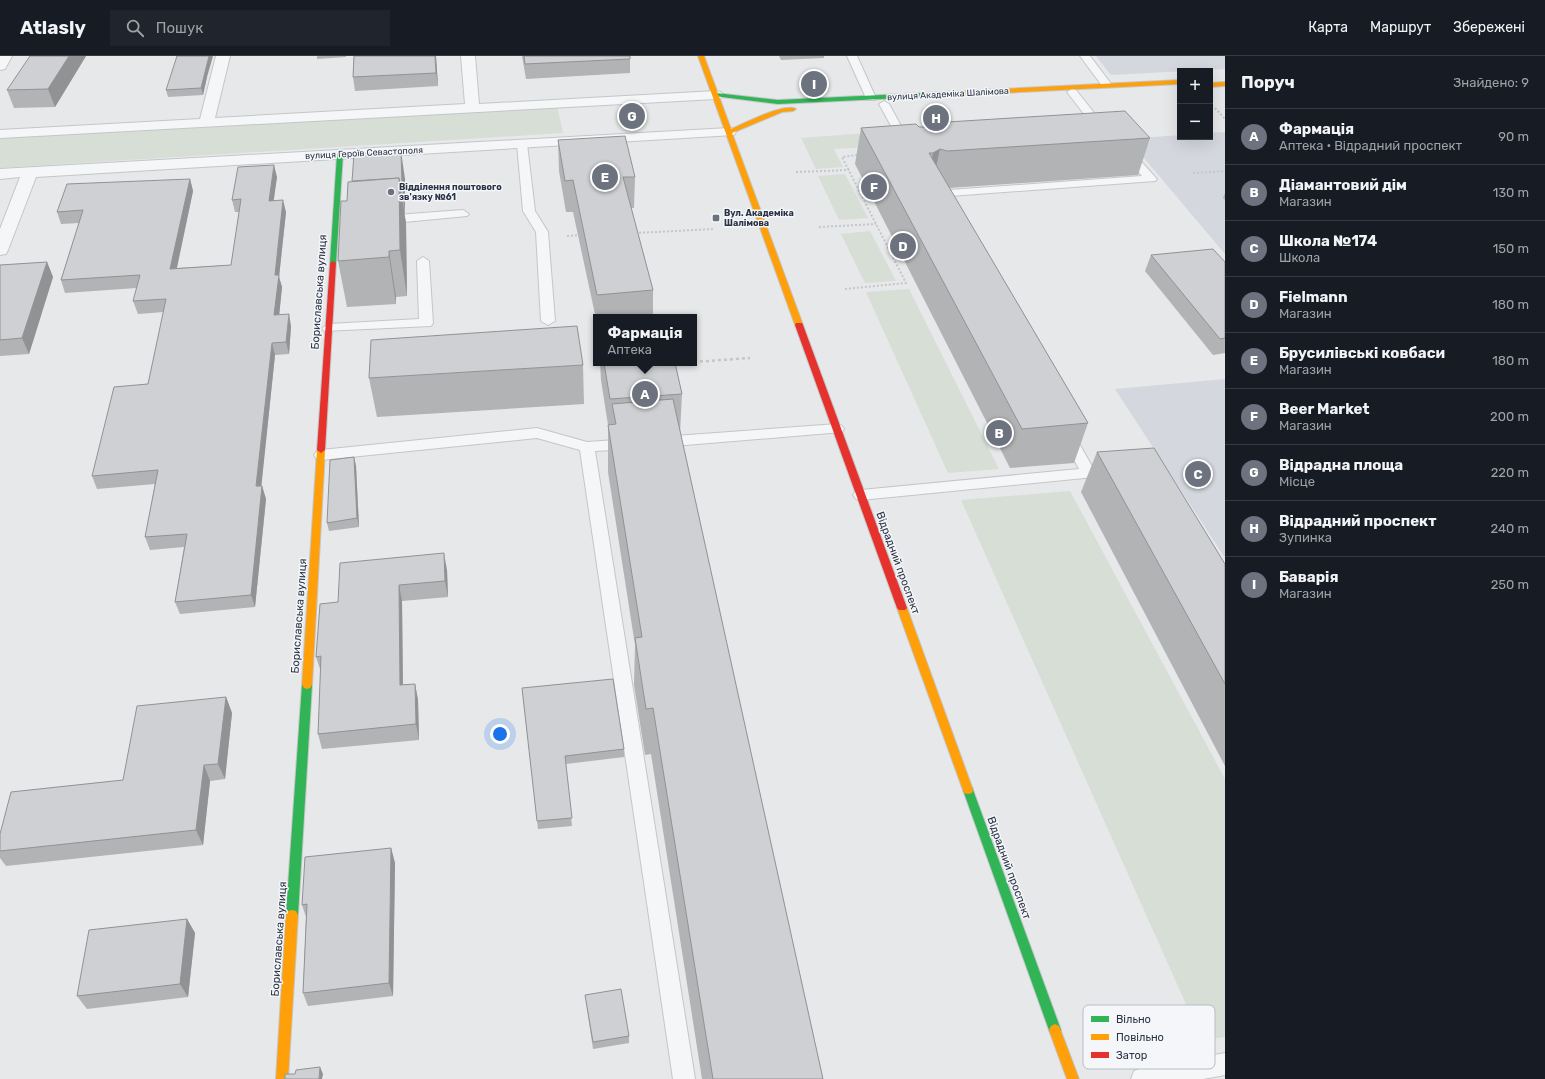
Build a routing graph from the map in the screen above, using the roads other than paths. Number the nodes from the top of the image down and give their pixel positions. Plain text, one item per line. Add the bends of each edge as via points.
1 (5, 56) edge
2 (223, 56) edge
3 (468, 56) edge
4 (701, 56) edge
5 (852, 56) edge
6 (1085, 56) edge
7 (0, 66) edge
8 (1225, 79) edge
9 (1213, 80) edge
10 (1177, 82) edge
11 (1225, 84) edge
12 (1107, 85) junction
13 (1213, 85) edge
14 (1177, 87) edge
15 (1072, 92) junction
16 (716, 95) junction
17 (871, 98) junction
18 (884, 104) junction
19 (472, 108) junction
20 (206, 123) junction
21 (729, 132) junction
22 (0, 134) edge
23 (1110, 134) edge
24 (522, 144) junction
25 (1120, 145) edge
26 (911, 152) edge
27 (340, 154) junction
28 (30, 172) junction
29 (0, 174) edge
30 (943, 208) edge
31 (463, 214) dead end
32 (367, 221) edge
33 (0, 250) edge
34 (423, 261) dead end
35 (548, 321) dead end
36 (329, 328) junction
37 (1062, 424) edge
38 (837, 429) junction
39 (587, 447) junction
40 (321, 455) junction
41 (1127, 470) edge
42 (1089, 473) junction
43 (860, 495) junction
44 (1225, 1064) edge
45 (1215, 1066) edge
46 (1197, 1069) edge
47 (282, 1079) edge
48 (684, 1079) edge
49 (1073, 1079) edge
50 (1142, 1079) edge

1 - 7 street
2 - 20 street
3 - 19 street
4 - 16 street, Відрадний проспект
5 - 17 lane
6 - 12 lane
8 - 9 street
10 - 12 street, вулиця Академіка Шалімова
11 - 13 street
12 - 17 street, вулиця Академіка Шалімова
14 - 15 street, вулиця Академіка Шалімова
15 - 18 street, вулиця Академіка Шалімова
15 - 23 lane via 1090,116
16 - 17 street, вулиця Академіка Шалімова via 778,102
16 - 19 street
16 - 21 street, Відрадний проспект
18 - 21 street, вулиця Академіка Шалімова via 781,110
18 - 26 lane
19 - 20 street
20 - 22 street
21 - 24 street, вулиця Героїв Севастополя
21 - 38 street, Відрадний проспект
24 - 27 street, вулиця Героїв Севастополя
24 - 35 lane via 529,211 542,232
25 - 30 lane via 1151,180 934,192
27 - 28 street, вулиця Героїв Севастополя
27 - 36 street, Бориславська вулиця via 340,223
28 - 29 street, вулиця Героїв Севастополя
28 - 33 street
31 - 32 lane
34 - 36 lane via 426,323
36 - 40 street, Бориславська вулиця
37 - 42 lane
38 - 39 lane
38 - 43 street, Відрадний проспект
39 - 40 lane via 537,434
39 - 48 lane
40 - 47 street, Бориславська вулиця
41 - 42 lane
42 - 43 lane
43 - 49 street, Відрадний проспект
44 - 45 lane
46 - 50 lane

